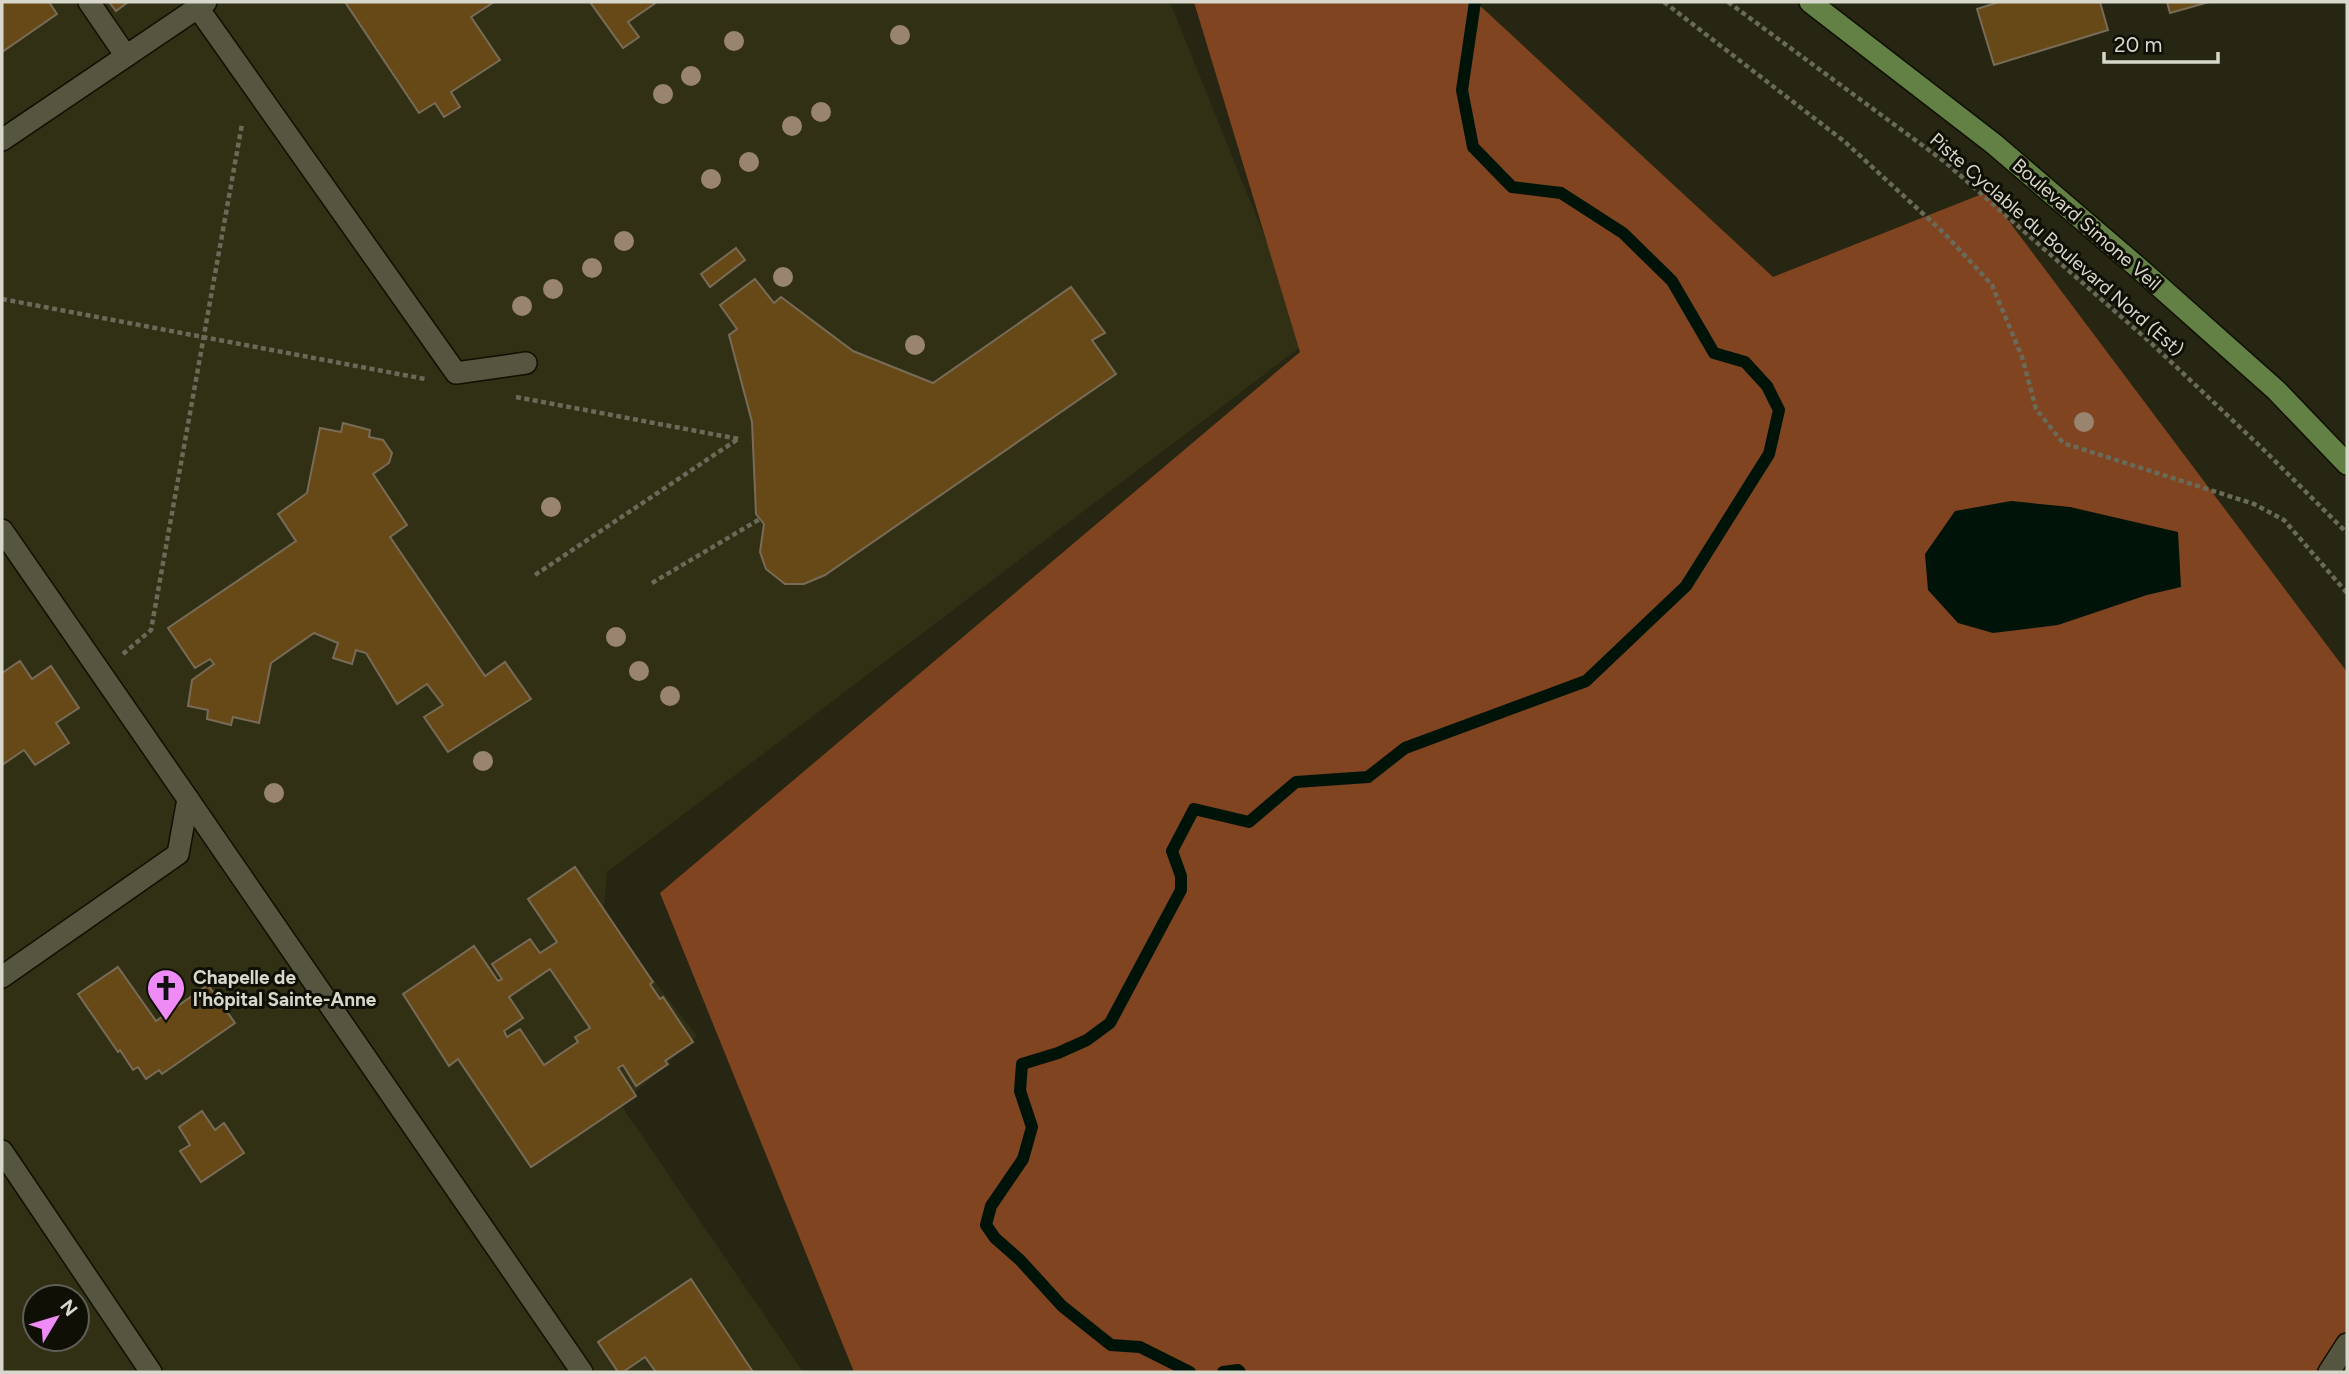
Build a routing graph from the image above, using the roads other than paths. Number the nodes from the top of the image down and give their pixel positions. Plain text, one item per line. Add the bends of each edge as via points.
1 (89, 2) edge
2 (1810, 2) edge
3 (202, 5) edge
4 (126, 56) junction
5 (2, 140) edge
6 (526, 363) dead end
7 (2347, 464) edge
8 (2, 530) edge
9 (188, 799) junction
10 (2, 977) edge
11 (2, 1151) edge
12 (2347, 1344) edge
13 (151, 1372) edge
14 (582, 1372) edge
15 (2329, 1372) edge

1 - 4 lane
2 - 7 main road, Boulevard Simone Veil via 1994,144 2078,216 2276,390
3 - 4 lane
3 - 6 lane via 250,82 456,373
4 - 5 lane
8 - 9 lane
9 - 10 lane via 178,854
9 - 14 lane
11 - 13 lane
12 - 15 lane

